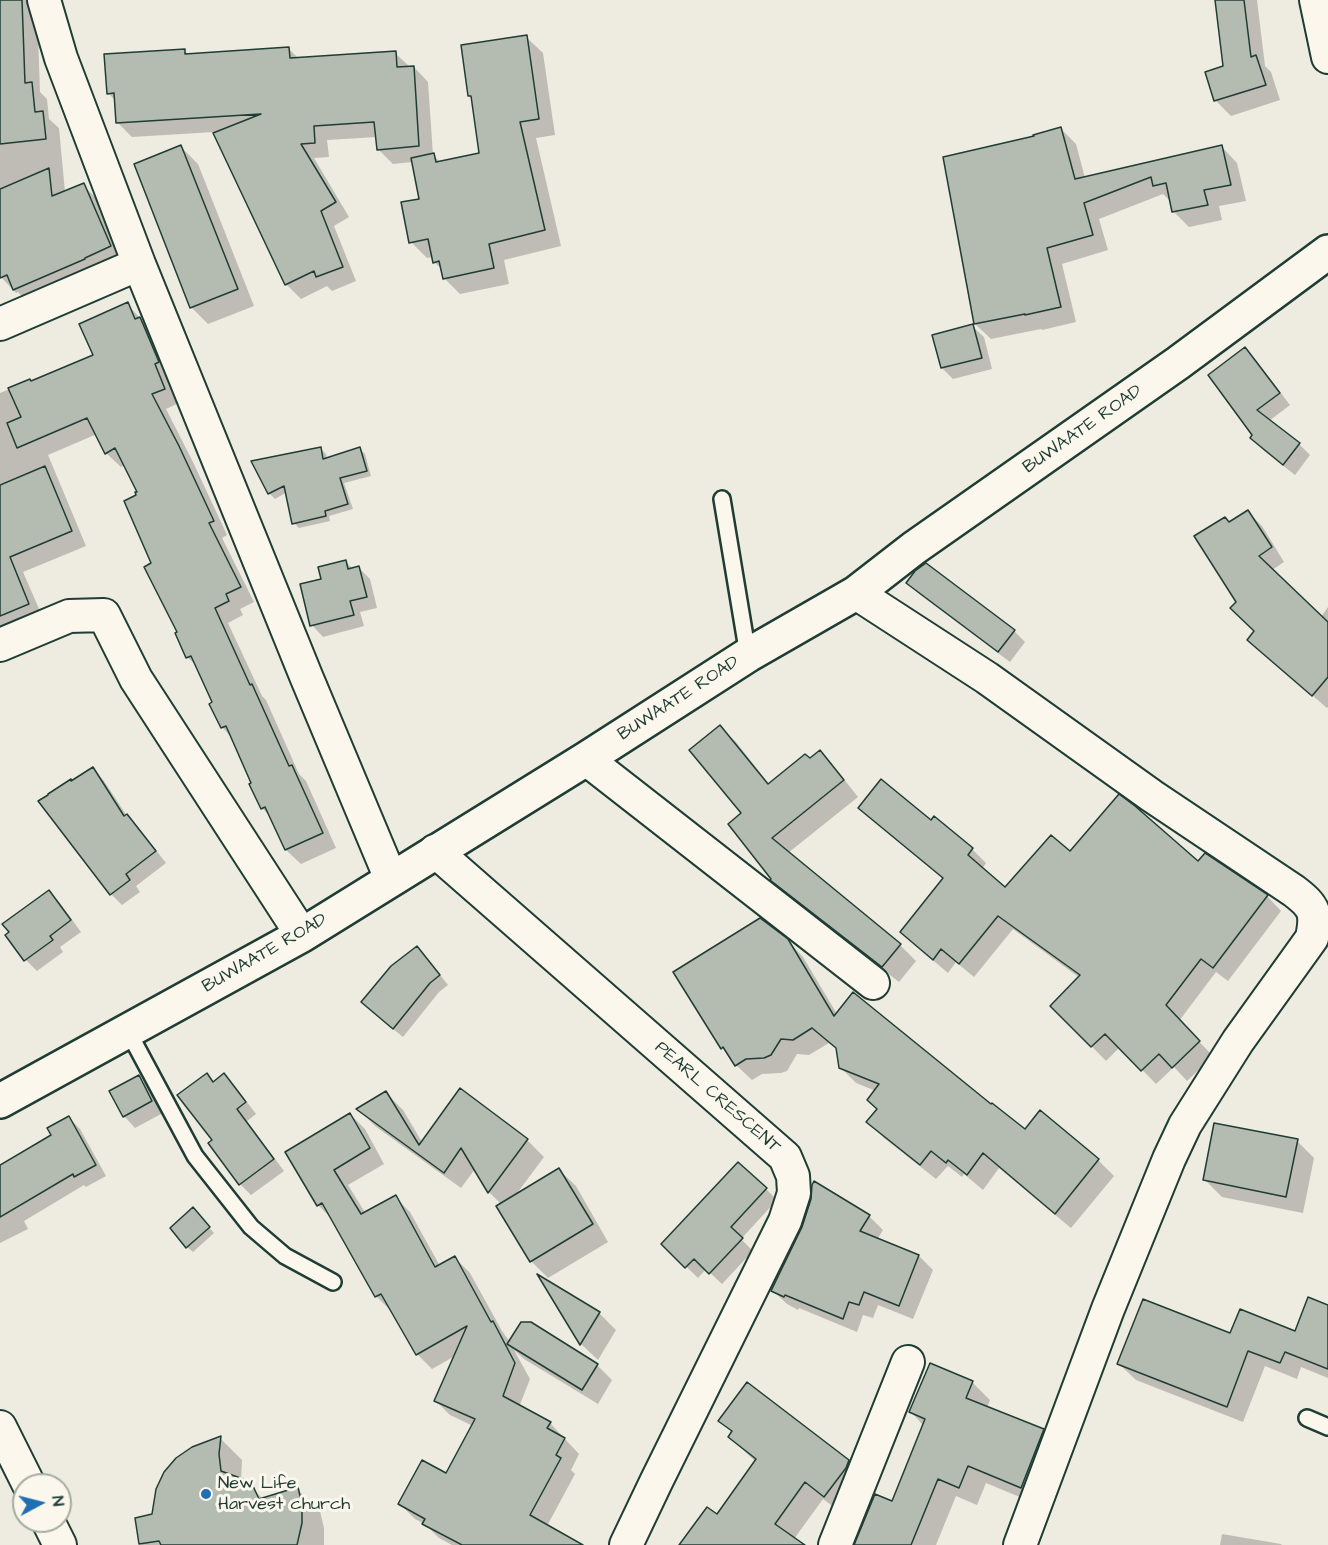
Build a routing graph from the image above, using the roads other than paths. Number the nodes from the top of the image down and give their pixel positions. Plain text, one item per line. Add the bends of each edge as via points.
1 (44, 0) edge
2 (1316, 0) edge
3 (1328, 57) edge
4 (1328, 252) edge
5 (139, 264) junction
6 (0, 324) edge
7 (722, 499) dead end
8 (856, 593) junction
9 (0, 645) edge
10 (748, 655) junction
11 (586, 759) junction
12 (435, 851) junction
13 (391, 879) junction
14 (302, 935) junction
15 (873, 983) dead end
16 (128, 1030) junction
17 (0, 1101) edge
18 (333, 1282) dead end
19 (908, 1362) dead end
20 (1307, 1418) dead end
21 (0, 1427) edge
22 (1328, 1427) edge
23 (23, 1473) edge
24 (626, 1545) edge
25 (835, 1545) edge
26 (1020, 1545) edge

1 - 5 street via 61,58
2 - 3 street
4 - 8 street, BUWAATE ROAD
5 - 6 street
5 - 13 street
7 - 10 lane
8 - 10 street, BUWAATE ROAD
8 - 26 street via 987,678 1294,891 1314,910 1312,938 1238,1041 1185,1125 1169,1159
9 - 14 street via 69,616 104,615 136,679
10 - 11 street, BUWAATE ROAD
11 - 12 street, BUWAATE ROAD
11 - 15 street
12 - 13 street, BUWAATE ROAD
12 - 24 street, PEARL CRESCENT via 785,1157 793,1176 794,1192 785,1221
13 - 14 street, BUWAATE ROAD
14 - 16 street, BUWAATE ROAD
16 - 17 street, BUWAATE ROAD
16 - 18 lane via 195,1156 251,1227 285,1256
19 - 25 street
20 - 22 lane
21 - 23 street

